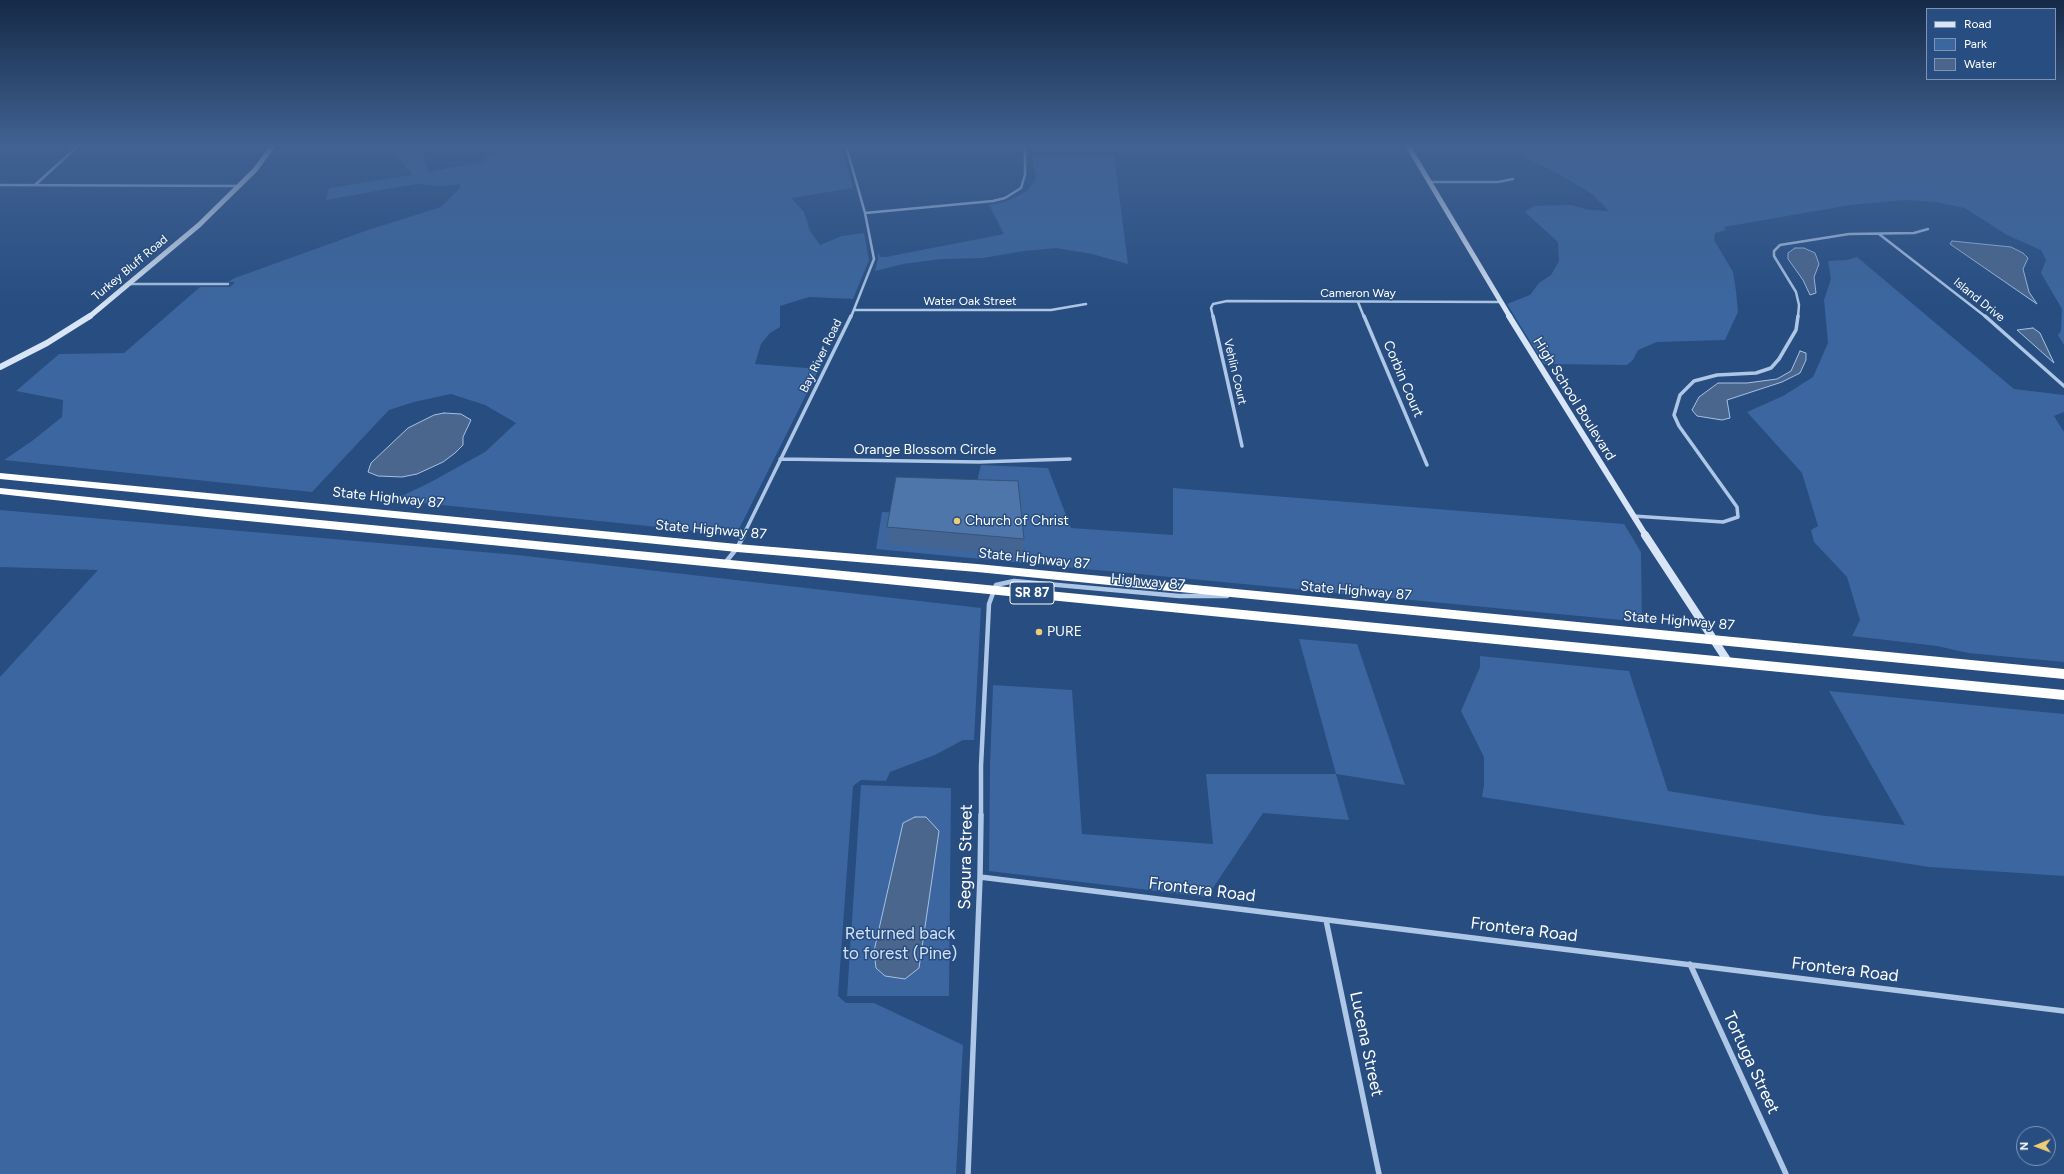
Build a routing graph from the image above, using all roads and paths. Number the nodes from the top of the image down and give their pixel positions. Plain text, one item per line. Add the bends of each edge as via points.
1 (224, 201) edge
2 (862, 201) edge
3 (993, 201) edge
4 (1441, 201) edge
5 (865, 213) junction
6 (1928, 229) dead end
7 (1878, 234) junction
8 (129, 284) junction
9 (228, 284) dead end
10 (1358, 302) junction
11 (1501, 302) junction
12 (1086, 304) dead end
13 (1215, 304) joint
14 (854, 310) junction
15 (0, 367) edge
16 (2064, 386) edge
17 (1242, 446) dead end
18 (780, 459) junction
19 (1070, 459) dead end
20 (1427, 465) dead end
21 (0, 476) edge
22 (0, 491) edge
23 (1633, 516) junction
24 (738, 548) junction
25 (725, 563) junction
26 (993, 589) junction
27 (1256, 596) junction
28 (1715, 640) junction
29 (1727, 660) junction
30 (2064, 674) edge
31 (2064, 694) edge
32 (980, 877) junction
33 (1326, 920) junction
34 (1690, 964) junction
35 (2064, 1011) edge
36 (968, 1174) edge
37 (1379, 1174) edge
38 (1786, 1174) edge

1 - 8 street, Turkey Bluff Road
2 - 5 street, Bay River Road
3 - 5 street
4 - 11 street, High School Boulevard
5 - 14 street, Bay River Road via 874,259
6 - 7 street via 1914,233
7 - 16 street, Island Drive via 1986,317
7 - 23 street via 1822,237 1780,245 1774,251 1774,256 1796,292 1799,305 1796,330 1779,359 1771,368 1756,373 1706,377 1694,381 1680,395 1674,414 1679,426 1737,507 1738,517 1723,522
8 - 9 street
8 - 15 street, Turkey Bluff Road via 89,317 47,344
10 - 11 street, Cameron Way
10 - 13 street, Cameron Way via 1227,301
10 - 20 street, Corbin Court
11 - 23 street, High School Boulevard
12 - 14 street, Water Oak Street via 1051,310
13 - 17 street, Vehlin Court via 1211,308
14 - 18 street, Bay River Road
18 - 19 street, Orange Blossom Circle via 979,462
18 - 24 street, Bay River Road
21 - 24 highway, State Highway 87 / SR 87
22 - 25 highway, SR 87
23 - 28 street, High School Boulevard
24 - 25 street, Bay River Road
24 - 27 highway, State Highway 87 / SR 87 via 977,568
25 - 26 highway, SR 87
26 - 27 street, Highway 87 via 996,585 1014,581 1179,596
26 - 29 highway, SR 87
26 - 32 street, Segura Street via 989,604 985,674
27 - 28 highway, State Highway 87 / SR 87
28 - 29 street, High School Boulevard
28 - 30 highway, State Highway 87 / SR 87
29 - 31 highway, SR 87
32 - 33 street, Frontera Road
32 - 36 street, Segura Street
33 - 34 street, Frontera Road
33 - 37 street, Lucena Street
34 - 35 street, Frontera Road
34 - 38 street, Tortuga Street

